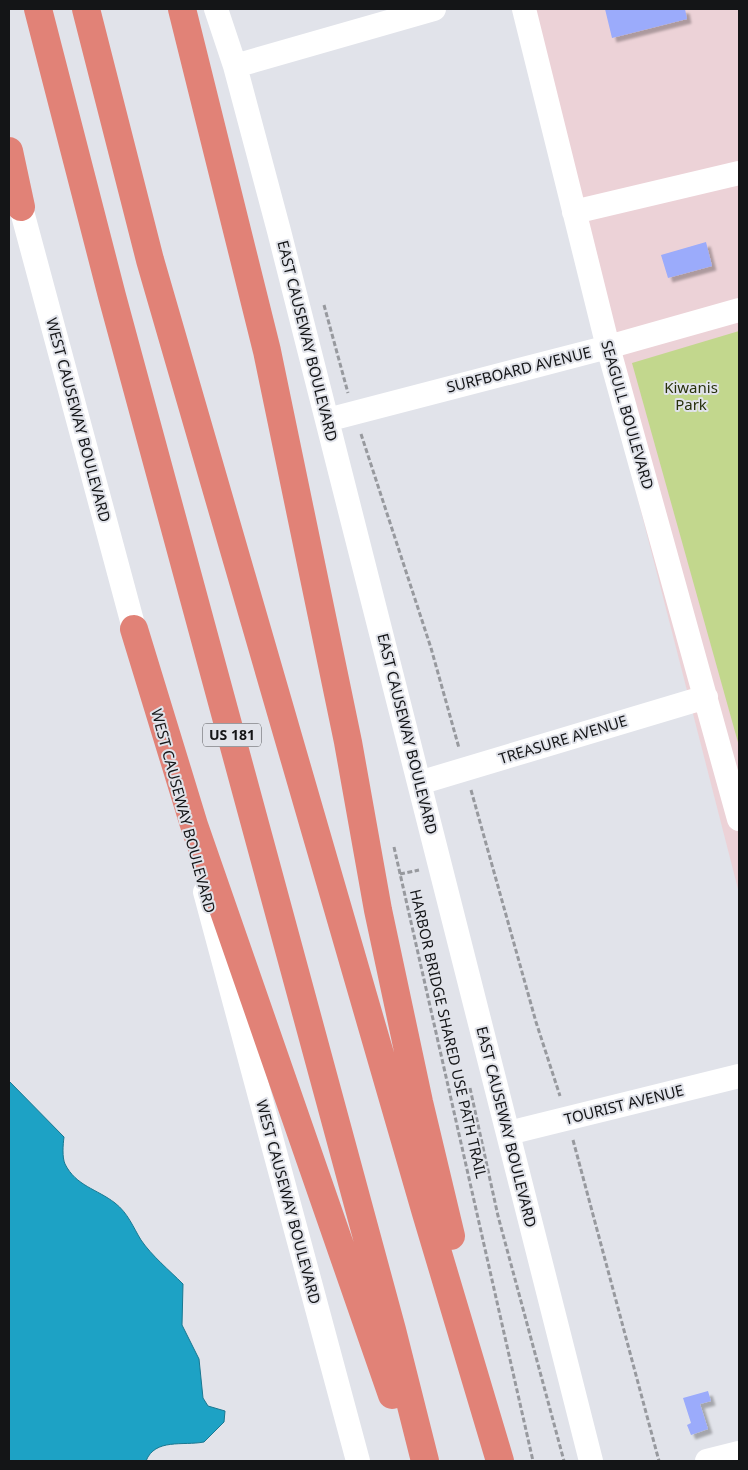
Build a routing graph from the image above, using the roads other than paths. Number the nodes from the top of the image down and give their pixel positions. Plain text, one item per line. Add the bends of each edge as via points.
1 (38, 9) edge
2 (86, 9) edge
3 (182, 9) edge
4 (216, 9) edge
5 (434, 9) edge
6 (524, 9) edge
7 (235, 66) junction
8 (9, 151) edge
9 (9, 161) edge
10 (739, 173) edge
11 (21, 207) junction
12 (574, 212) junction
13 (739, 310) edge
14 (608, 347) junction
15 (327, 420) junction
16 (134, 629) junction
17 (706, 697) junction
18 (419, 783) junction
19 (739, 818) edge
20 (739, 1076) edge
21 (508, 1133) junction
22 (739, 1453) edge
23 (358, 1461) edge
24 (415, 1461) edge
25 (426, 1461) edge
26 (500, 1461) edge
27 (504, 1461) edge
28 (591, 1461) edge
29 (707, 1461) edge

1 - 25 highway, US 181 via 112,296
2 - 26 highway, US 181 via 150,260
3 - 27 highway via 267,351 414,1083
4 - 7 street, EAST CAUSEWAY BOULEVARD
5 - 7 street
6 - 12 street, SEAGULL BOULEVARD
7 - 15 street, EAST CAUSEWAY BOULEVARD
8 - 11 highway
9 - 11 street, WEST CAUSEWAY BOULEVARD
10 - 12 street
11 - 16 street, WEST CAUSEWAY BOULEVARD
12 - 14 street, SEAGULL BOULEVARD
13 - 14 street, SURFBOARD AVENUE
14 - 15 street, SURFBOARD AVENUE
14 - 17 street, SEAGULL BOULEVARD
15 - 18 street, EAST CAUSEWAY BOULEVARD
16 - 23 street, WEST CAUSEWAY BOULEVARD
16 - 24 highway via 194,825
17 - 18 street, TREASURE AVENUE
17 - 19 street, SEAGULL BOULEVARD
18 - 21 street, EAST CAUSEWAY BOULEVARD
20 - 21 street, TOURIST AVENUE
21 - 28 street, EAST CAUSEWAY BOULEVARD
22 - 29 street

